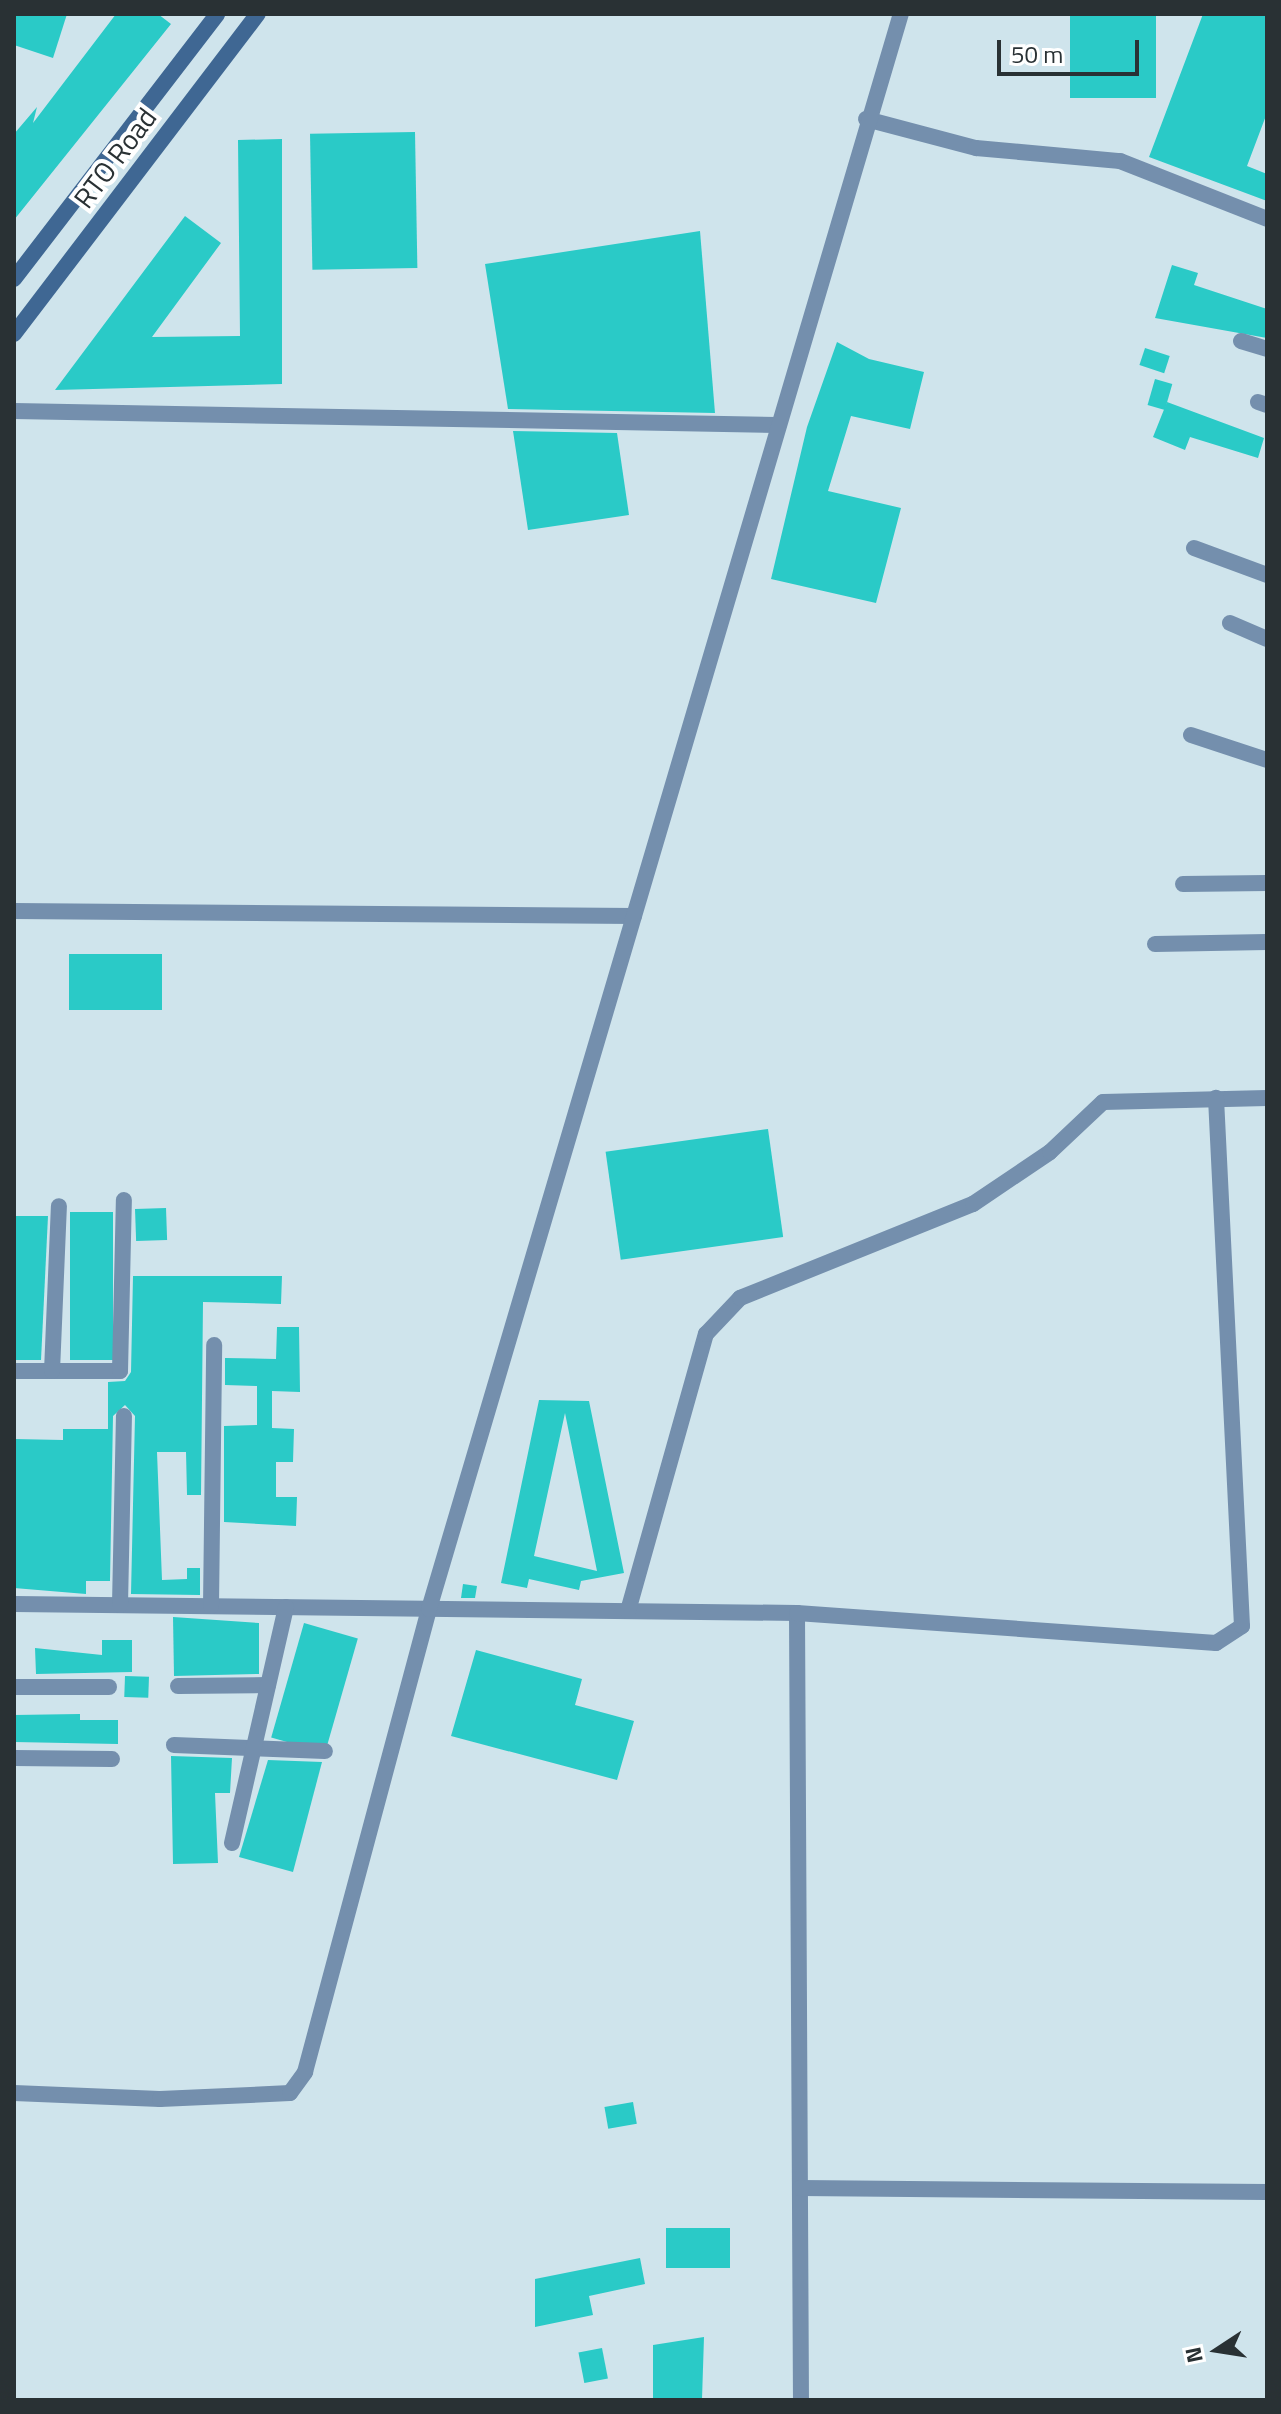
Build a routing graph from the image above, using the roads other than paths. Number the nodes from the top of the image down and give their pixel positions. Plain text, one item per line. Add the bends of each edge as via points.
1 (217, 14) edge
2 (258, 14) edge
3 (901, 14) edge
4 (866, 119) junction
5 (1267, 219) edge
6 (14, 279) edge
7 (14, 334) edge
8 (1241, 341) dead end
9 (1267, 349) edge
10 (14, 411) edge
11 (777, 425) junction
12 (1194, 548) dead end
13 (1267, 575) edge
14 (1230, 623) dead end
15 (1267, 639) edge
16 (1191, 735) dead end
17 (1267, 760) edge
18 (1267, 883) edge
19 (1183, 884) dead end
20 (14, 911) edge
21 (634, 916) junction
22 (1267, 942) edge
23 (1155, 944) dead end
24 (1216, 1098) junction
25 (1267, 1098) edge
26 (124, 1200) dead end
27 (59, 1206) dead end
28 (214, 1345) dead end
29 (14, 1371) edge
30 (52, 1371) junction
31 (124, 1416) dead end
32 (14, 1604) edge
33 (120, 1605) junction
34 (211, 1606) junction
35 (286, 1607) junction
36 (429, 1609) junction
37 (628, 1611) junction
38 (797, 1613) junction
39 (268, 1685) junction
40 (178, 1686) dead end
41 (14, 1687) edge
42 (109, 1687) dead end
43 (174, 1745) dead end
44 (254, 1745) junction
45 (325, 1751) dead end
46 (14, 1758) edge
47 (112, 1759) dead end
48 (232, 1843) dead end
49 (14, 2093) edge
50 (800, 2188) junction
51 (1267, 2192) edge
52 (801, 2400) edge

1 - 6 street, RTO Road
2 - 7 street, RTO Road
3 - 4 street
4 - 5 street via 976,148 1120,161
4 - 11 street
8 - 9 street
10 - 11 street
11 - 21 street
12 - 13 street
14 - 15 street
16 - 17 street
18 - 19 street
20 - 21 street
21 - 36 street
22 - 23 street
24 - 25 street
24 - 37 street via 1103,1102 1050,1152 973,1204 740,1298 706,1334
24 - 38 street via 1242,1626 1216,1643
26 - 30 street via 120,1371
27 - 30 street
28 - 34 street
29 - 30 street
31 - 33 street
32 - 33 street
33 - 34 street
34 - 35 street
35 - 36 street
35 - 39 street
36 - 37 street
36 - 49 street via 358,1889 297,2086 290,2093 160,2099
37 - 38 street
38 - 50 street
39 - 40 street
39 - 44 street
41 - 42 street
43 - 44 street
44 - 45 street
44 - 48 street
46 - 47 street
50 - 51 street
50 - 52 street

